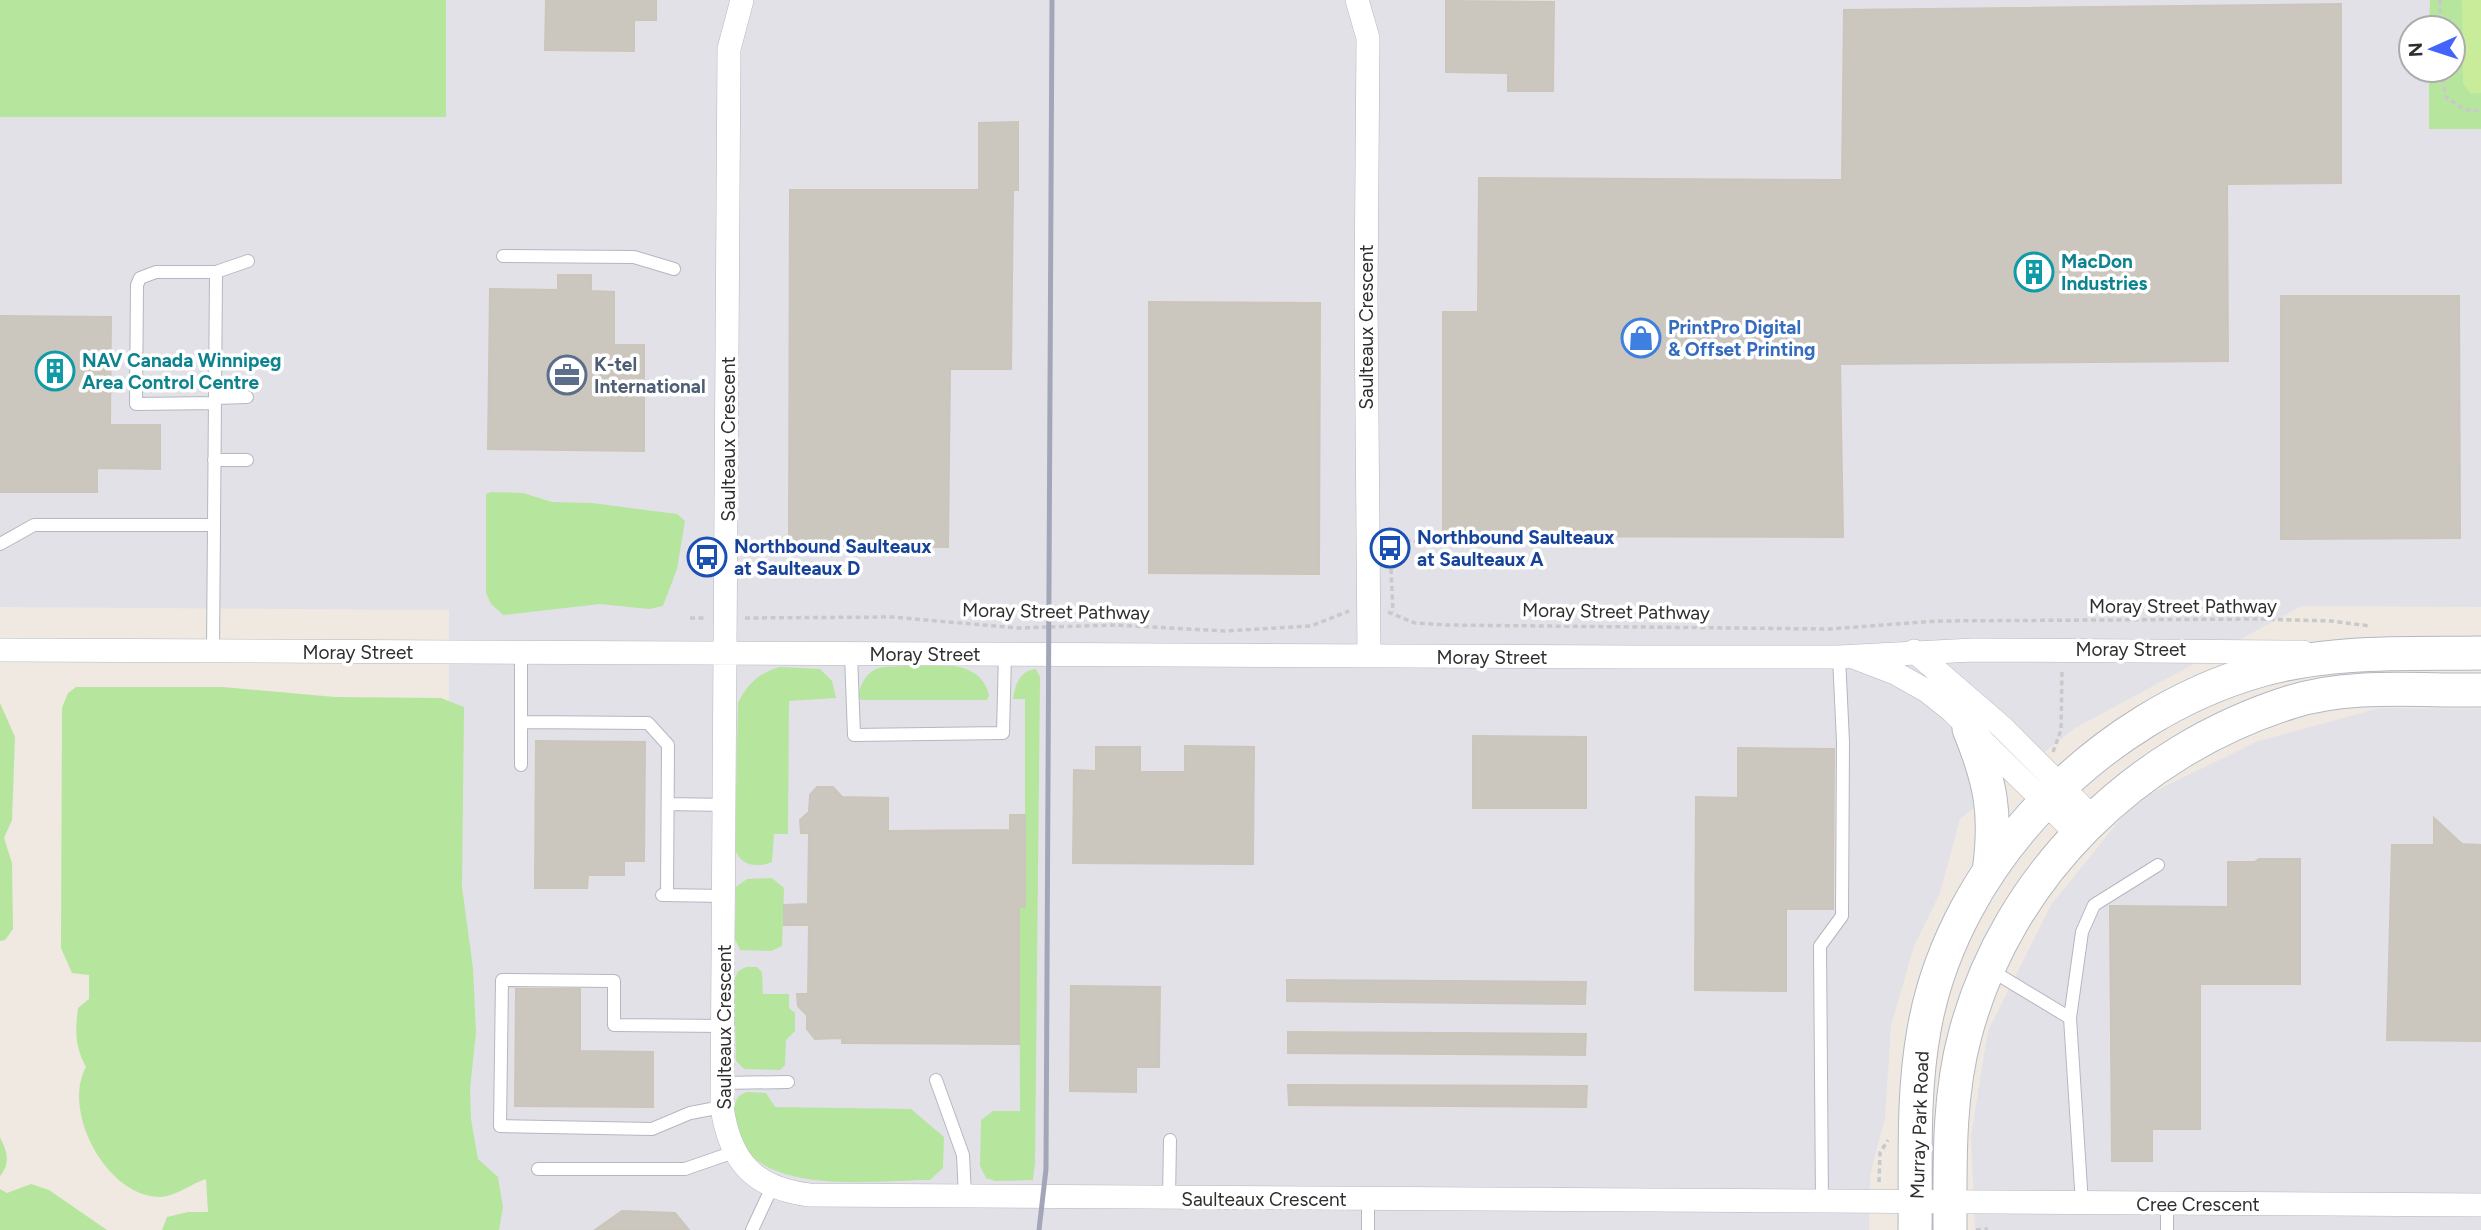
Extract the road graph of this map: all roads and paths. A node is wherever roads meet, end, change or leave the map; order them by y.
1 (742, 0) edge
2 (1357, 0) edge
3 (2444, 84) edge
4 (2481, 111) edge
5 (503, 256) dead end
6 (248, 261) dead end
7 (674, 269) dead end
8 (216, 272) junction
9 (247, 397) dead end
10 (215, 401) junction
11 (214, 460) junction
12 (247, 460) dead end
13 (214, 525) junction
14 (1470, 543) dead end
15 (0, 544) edge
16 (1368, 611) junction
17 (1393, 612) junction
18 (757, 617) dead end
19 (2377, 627) dead end
20 (0, 650) edge
21 (213, 651) junction
22 (1914, 651) junction
23 (522, 653) junction
24 (2481, 653) edge
25 (727, 654) junction
26 (852, 654) junction
27 (1005, 654) junction
28 (2348, 654) junction
29 (1369, 656) junction
30 (1845, 656) junction
31 (2481, 690) edge
32 (521, 723) junction
33 (1969, 729) junction
34 (521, 765) dead end
35 (2053, 793) junction
36 (668, 804) junction
37 (725, 805) junction
38 (2086, 827) junction
39 (2158, 865) dead end
40 (1989, 872) junction
41 (725, 896) junction
42 (1988, 968) junction
43 (2070, 1018) junction
44 (723, 1026) junction
45 (936, 1080) dead end
46 (788, 1082) dead end
47 (723, 1083) junction
48 (722, 1107) junction
49 (1170, 1140) dead end
50 (734, 1152) junction
51 (538, 1169) dead end
52 (772, 1187) junction
53 (965, 1196) junction
54 (1170, 1198) junction
55 (1368, 1199) junction
56 (1822, 1202) junction
57 (2082, 1203) junction
58 (2167, 1204) junction
59 (2481, 1205) edge
60 (1915, 1216) edge
61 (1950, 1216) edge
62 (752, 1230) edge
63 (1368, 1230) edge
64 (2167, 1230) edge

1 - 25 street, Saulteaux Crescent
2 - 16 street, Saulteaux Crescent
3 - 4 path
5 - 7 lane
6 - 8 lane
8 - 10 lane
8 - 10 lane
9 - 10 lane
10 - 11 lane
11 - 12 lane
11 - 13 lane
13 - 15 lane
13 - 21 lane
14 - 17 path
16 - 17 path, Moray Street Pathway
16 - 18 path, Moray Street Pathway
16 - 29 street, Saulteaux Crescent
17 - 19 path, Moray Street Pathway
20 - 21 street, Moray Street
21 - 23 street, Moray Street
22 - 28 street, Moray Street
22 - 30 street, Moray Street
22 - 35 street, Moray Street
23 - 25 street, Moray Street
23 - 32 lane
24 - 28 street, Moray Street
25 - 26 street, Moray Street
25 - 37 street, Saulteaux Crescent
26 - 27 street, Moray Street
26 - 27 lane
27 - 29 street, Moray Street
28 - 35 street, Moray Street
29 - 30 street, Moray Street
30 - 33 street, Moray Street
30 - 56 lane
31 - 38 street
32 - 34 lane
32 - 36 lane
33 - 35 street, Moray Street
33 - 40 street
35 - 38 street, Moray Street
35 - 40 street, Murray Park Road
36 - 37 lane
36 - 41 lane
37 - 41 street, Saulteaux Crescent
38 - 42 street, Murray Park Road
39 - 43 lane
40 - 60 street, Murray Park Road
41 - 44 street, Saulteaux Crescent
42 - 43 lane
42 - 61 street, Murray Park Road
43 - 57 lane
44 - 47 street, Saulteaux Crescent
44 - 48 lane
45 - 53 lane
46 - 47 lane
47 - 48 street, Saulteaux Crescent
48 - 50 street, Saulteaux Crescent
49 - 54 lane
50 - 51 lane
50 - 52 street, Saulteaux Crescent
52 - 53 street, Saulteaux Crescent
52 - 62 lane
53 - 54 street, Saulteaux Crescent
54 - 55 street, Saulteaux Crescent
55 - 56 street, Saulteaux Crescent
55 - 63 lane
56 - 60 street, Saulteaux Crescent
57 - 58 street, Cree Crescent
57 - 61 street, Cree Crescent
58 - 59 street, Cree Crescent
58 - 64 lane
60 - 61 street, Cree Crescent

